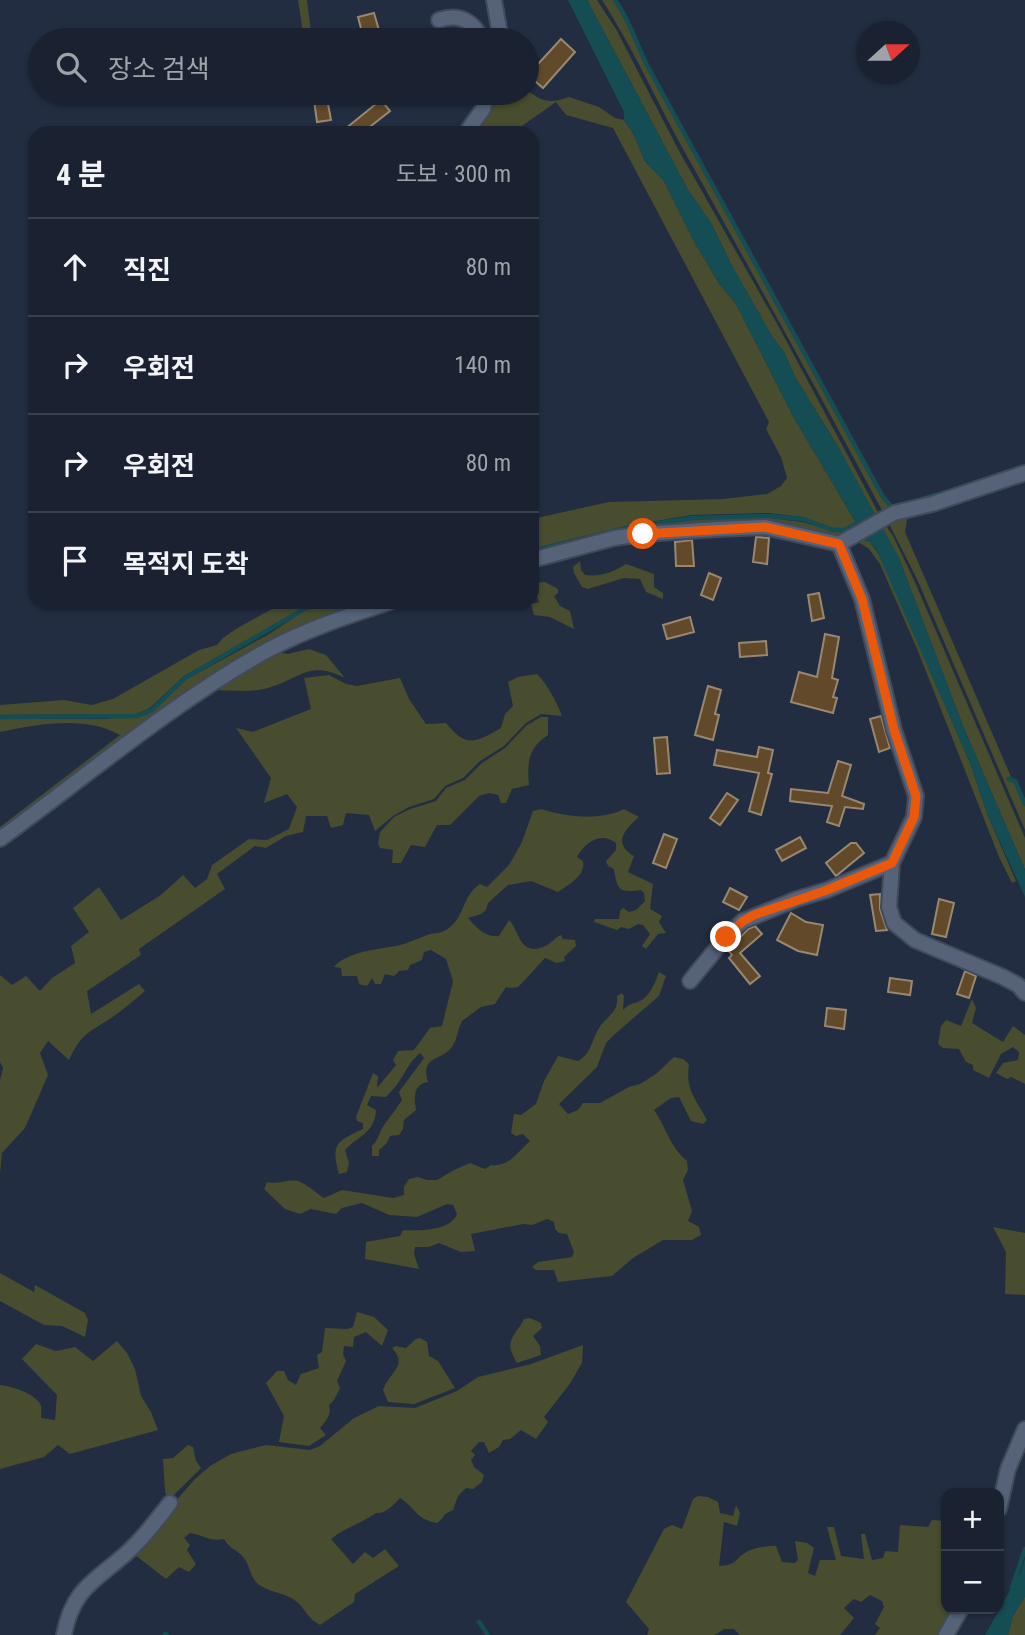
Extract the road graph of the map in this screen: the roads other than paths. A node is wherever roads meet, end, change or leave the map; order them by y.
1 (494, 0) edge
2 (439, 20) dead end
3 (476, 28) edge
4 (499, 28) edge
5 (484, 105) edge
6 (471, 126) edge
7 (1025, 473) edge
8 (839, 544) junction
9 (539, 558) edge
10 (365, 609) edge
11 (0, 839) edge
12 (892, 863) junction
13 (690, 981) dead end
14 (1025, 993) edge
15 (1025, 1429) edge
16 (1004, 1488) edge
17 (170, 1503) dead end
18 (958, 1614) edge
19 (64, 1635) edge
20 (946, 1635) edge

1 - 4 street
2 - 3 street
5 - 6 street
7 - 8 street
8 - 9 street
8 - 12 street
10 - 11 street
12 - 13 street
12 - 14 street
15 - 16 street
17 - 19 street
18 - 20 street

